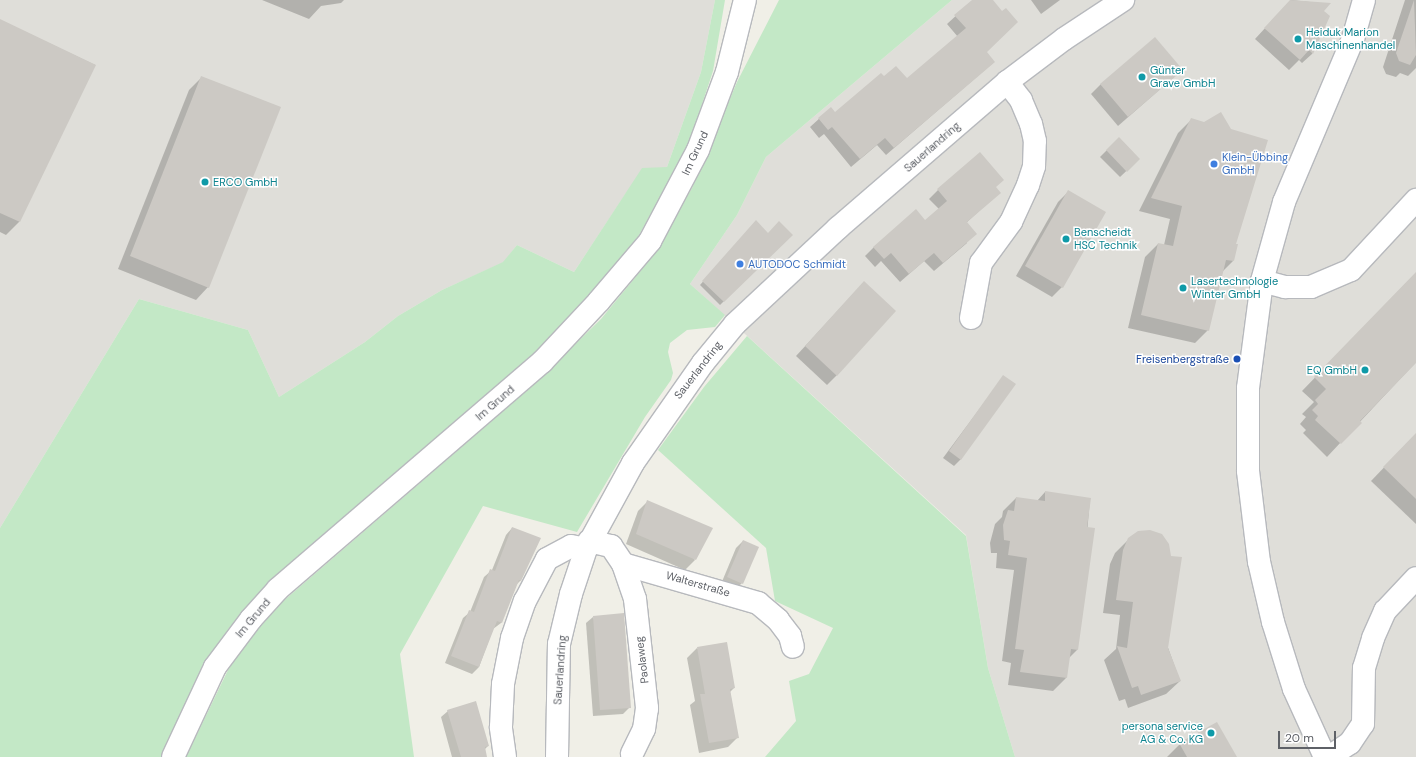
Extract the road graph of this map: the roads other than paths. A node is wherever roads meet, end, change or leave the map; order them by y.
1 (745, 0) edge
2 (1123, 0) edge
3 (1364, 0) edge
4 (1007, 82) junction
5 (1416, 200) edge
6 (1262, 281) junction
7 (971, 318) dead end
8 (588, 545) junction
9 (623, 564) junction
10 (1416, 578) edge
11 (794, 647) dead end
12 (632, 754) dead end
13 (173, 757) edge
14 (505, 757) edge
15 (557, 757) edge
16 (1324, 757) edge
17 (1329, 757) edge

1 - 13 street, Im Grund
2 - 4 street, Sauerlandring
3 - 6 street
4 - 7 street
4 - 8 street, Sauerlandring
5 - 6 street
6 - 16 street
8 - 9 street
8 - 14 street
8 - 15 street, Sauerlandring
9 - 11 street, Walterstraße
9 - 12 street, Paolaweg
10 - 17 street

